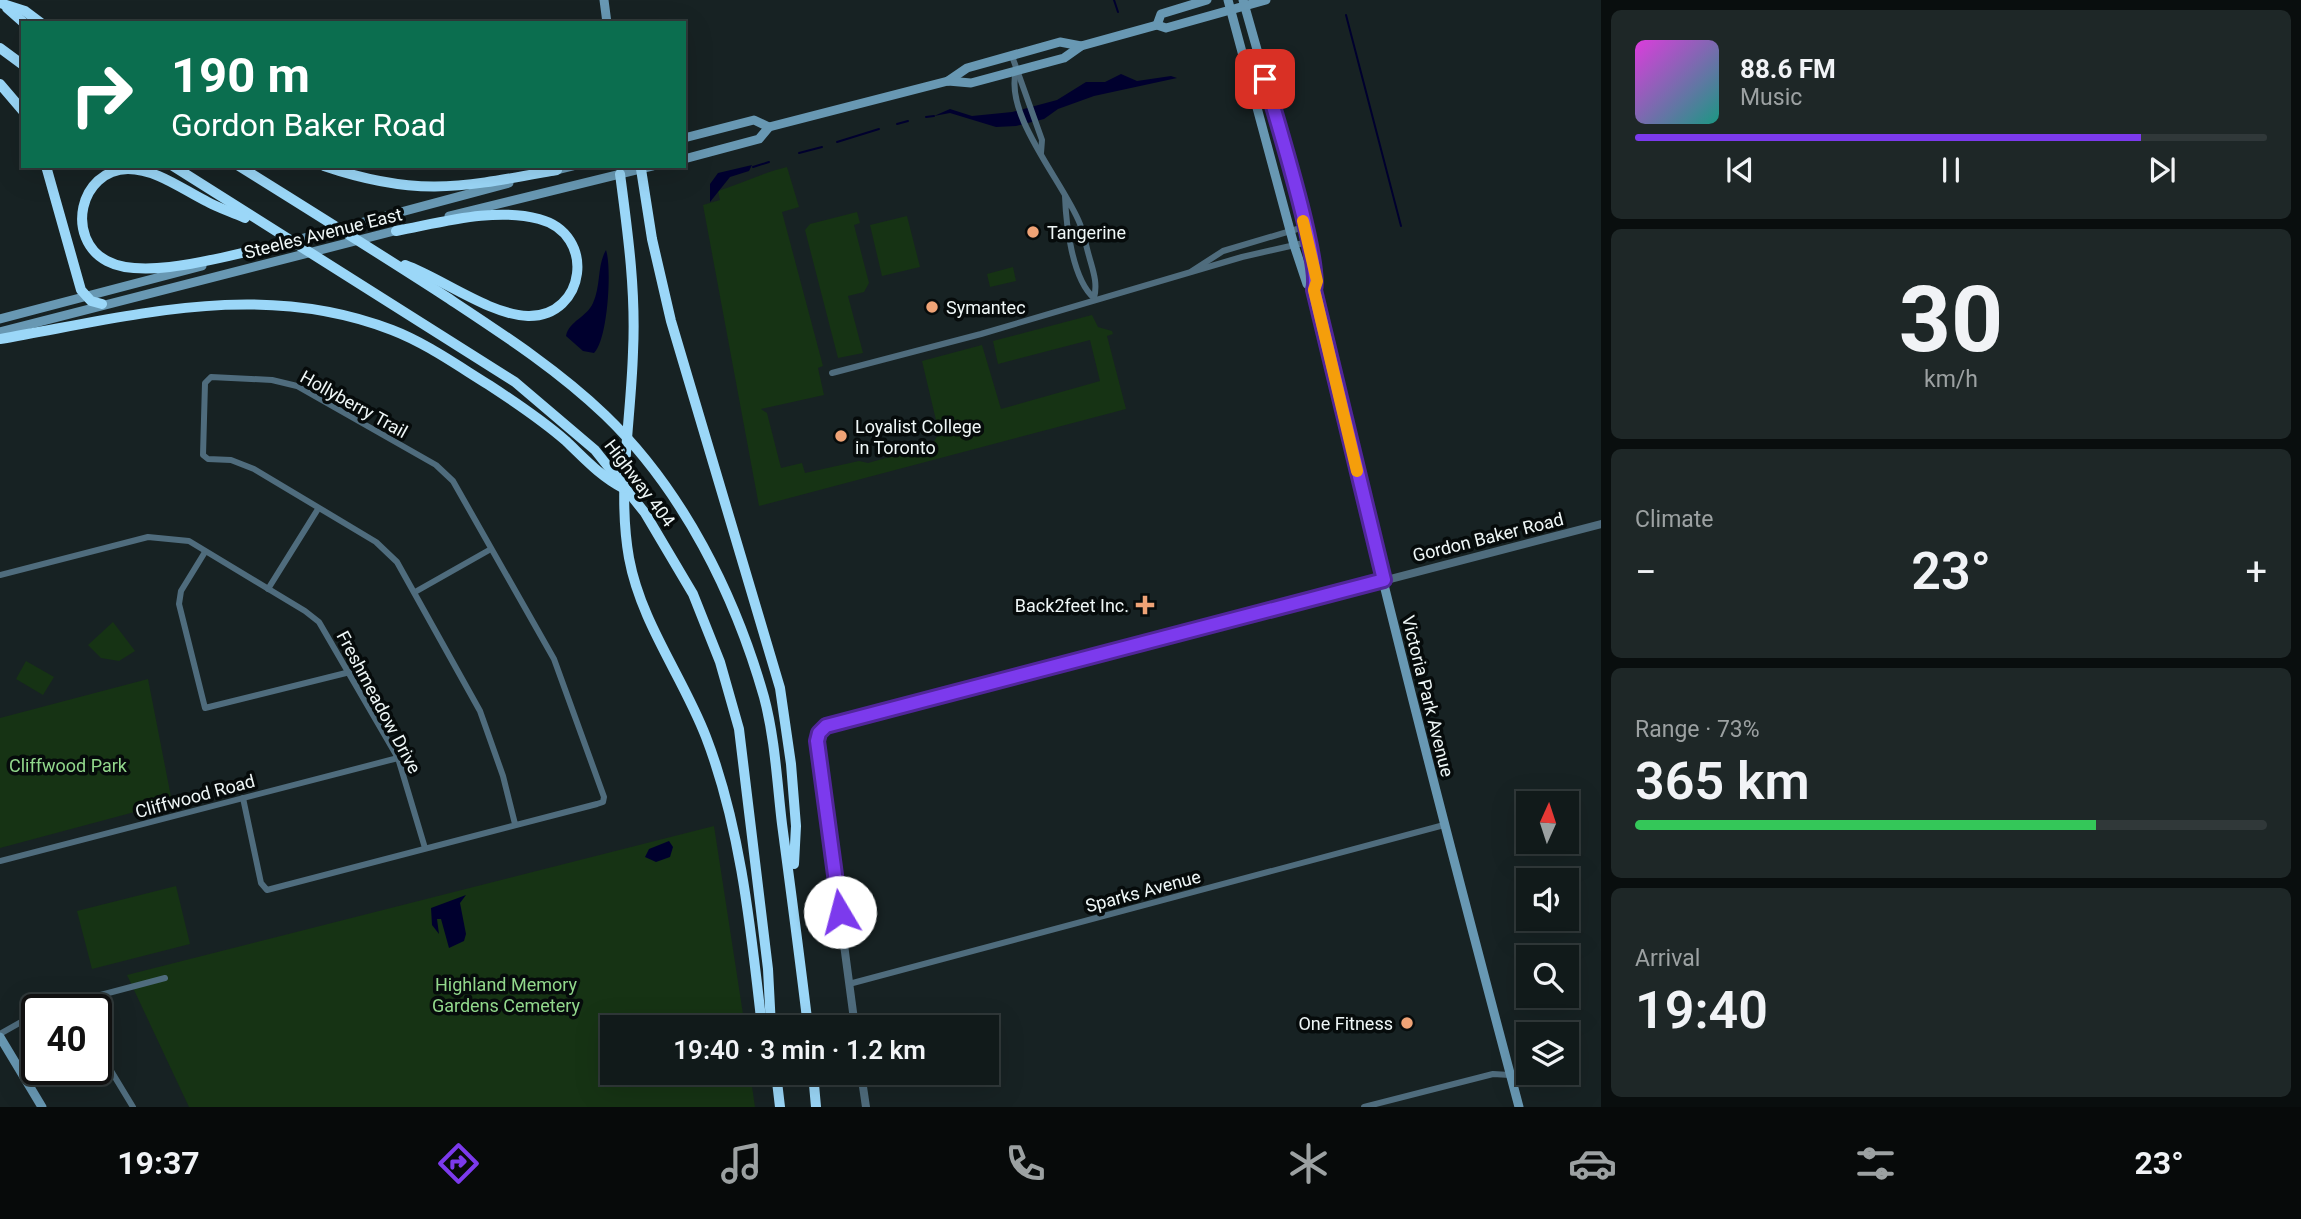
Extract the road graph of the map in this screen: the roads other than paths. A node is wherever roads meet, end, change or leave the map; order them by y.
1 (604, 0) edge
2 (1207, 0) edge
3 (1228, 0) edge
4 (1266, 0) edge
5 (1, 3) edge
6 (1244, 3) edge
7 (1231, 11) junction
8 (22, 21) edge
9 (38, 21) edge
10 (607, 21) edge
11 (1157, 25) junction
12 (1081, 46) junction
13 (0, 48) edge
14 (1012, 56) junction
15 (21, 64) edge
16 (1016, 71) junction
17 (948, 82) junction
18 (0, 84) edge
19 (21, 109) edge
20 (769, 127) junction
21 (686, 137) edge
22 (1041, 153) junction
23 (686, 158) edge
24 (47, 168) edge
25 (176, 168) edge
26 (242, 168) edge
27 (331, 168) edge
28 (565, 168) edge
29 (641, 168) edge
30 (557, 170) junction
31 (620, 170) edge
32 (1065, 196) junction
33 (1304, 227) junction
34 (274, 229) junction
35 (1291, 230) junction
36 (396, 231) junction
37 (1308, 242) junction
38 (1294, 245) junction
39 (264, 248) junction
40 (383, 257) junction
41 (1184, 276) junction
42 (1314, 290) junction
43 (86, 296) junction
44 (1094, 298) junction
45 (103, 304) junction
46 (0, 319) edge
47 (0, 332) edge
48 (0, 339) edge
49 (832, 373) dead end
50 (626, 489) junction
51 (318, 509) junction
52 (1601, 524) edge
53 (491, 549) junction
54 (205, 552) junction
55 (0, 575) edge
56 (1384, 580) junction
57 (268, 589) junction
58 (415, 592) junction
59 (351, 672) junction
60 (398, 758) junction
61 (243, 798) junction
62 (515, 824) junction
63 (1444, 825) junction
64 (425, 848) junction
65 (0, 861) edge
66 (792, 884) junction
67 (165, 978) dead end
68 (849, 984) junction
69 (99, 994) edge
70 (760, 1015) edge
71 (770, 1015) edge
72 (807, 1015) edge
73 (853, 1015) edge
74 (21, 1023) edge
75 (0, 1036) edge
76 (112, 1072) edge
77 (1510, 1075) junction
78 (777, 1085) edge
79 (814, 1085) edge
80 (863, 1085) edge
81 (42, 1107) edge
82 (133, 1107) edge
83 (780, 1107) edge
84 (816, 1107) edge
85 (866, 1107) edge
86 (1364, 1107) edge
87 (1519, 1107) edge

1 - 10 main road
2 - 11 main road
3 - 7 main road, Victoria Park Avenue
4 - 6 main road
5 - 8 highway
5 - 9 highway
6 - 7 main road
6 - 33 main road, Victoria Park Avenue
7 - 11 main road
7 - 35 main road, Victoria Park Avenue
11 - 12 main road
12 - 14 main road
12 - 16 main road
13 - 15 highway
14 - 16 street
14 - 17 main road
16 - 17 main road
16 - 22 street
16 - 22 street
17 - 20 main road
18 - 19 highway
20 - 21 main road
20 - 23 main road
22 - 32 street
24 - 43 highway
25 - 34 highway, Highway 404
26 - 40 highway, Highway 404
27 - 30 highway
28 - 30 main road, Steeles Avenue East
29 - 31 main road, Steeles Avenue East
29 - 66 highway
30 - 39 main road, Steeles Avenue East
31 - 36 main road, Steeles Avenue East
31 - 70 highway
32 - 44 street
32 - 44 street
33 - 35 street
33 - 37 main road, Victoria Park Avenue
34 - 39 highway
34 - 50 highway, Highway 404
35 - 38 main road, Victoria Park Avenue
35 - 41 street
36 - 40 highway
36 - 45 main road, Steeles Avenue East
37 - 38 street
37 - 42 main road, Victoria Park Avenue
38 - 41 street
38 - 42 main road, Victoria Park Avenue
39 - 43 main road, Steeles Avenue East
40 - 66 highway, Highway 404
41 - 44 street
42 - 56 main road, Victoria Park Avenue
43 - 45 highway
43 - 46 main road, Steeles Avenue East
44 - 49 street
45 - 47 main road, Steeles Avenue East
48 - 50 highway
50 - 71 highway, Highway 404
51 - 53 street, Hollyberry Trail
51 - 57 street
51 - 58 street, Hollyberry Trail
52 - 56 street, Gordon Baker Road
53 - 58 street
53 - 62 street, Hollyberry Trail
54 - 55 street, Freshmeadow Drive
54 - 57 street, Freshmeadow Drive
54 - 59 street
56 - 63 main road, Victoria Park Avenue
56 - 68 street, Gordon Baker Road
57 - 59 street, Freshmeadow Drive
58 - 62 street, Hollyberry Trail
59 - 60 street, Freshmeadow Drive
60 - 61 street, Cliffwood Road
60 - 64 street, Freshmeadow Drive
61 - 64 street, Hollyberry Trail
61 - 65 street, Cliffwood Road
62 - 64 street, Hollyberry Trail
63 - 68 street, Sparks Avenue
63 - 77 main road, Victoria Park Avenue
66 - 72 highway, Highway 404
67 - 69 street
68 - 73 street, Gordon Baker Road
74 - 75 street
75 - 81 main road
76 - 82 street
77 - 86 street
77 - 87 main road, Victoria Park Avenue
78 - 83 highway
79 - 84 highway
80 - 85 street

